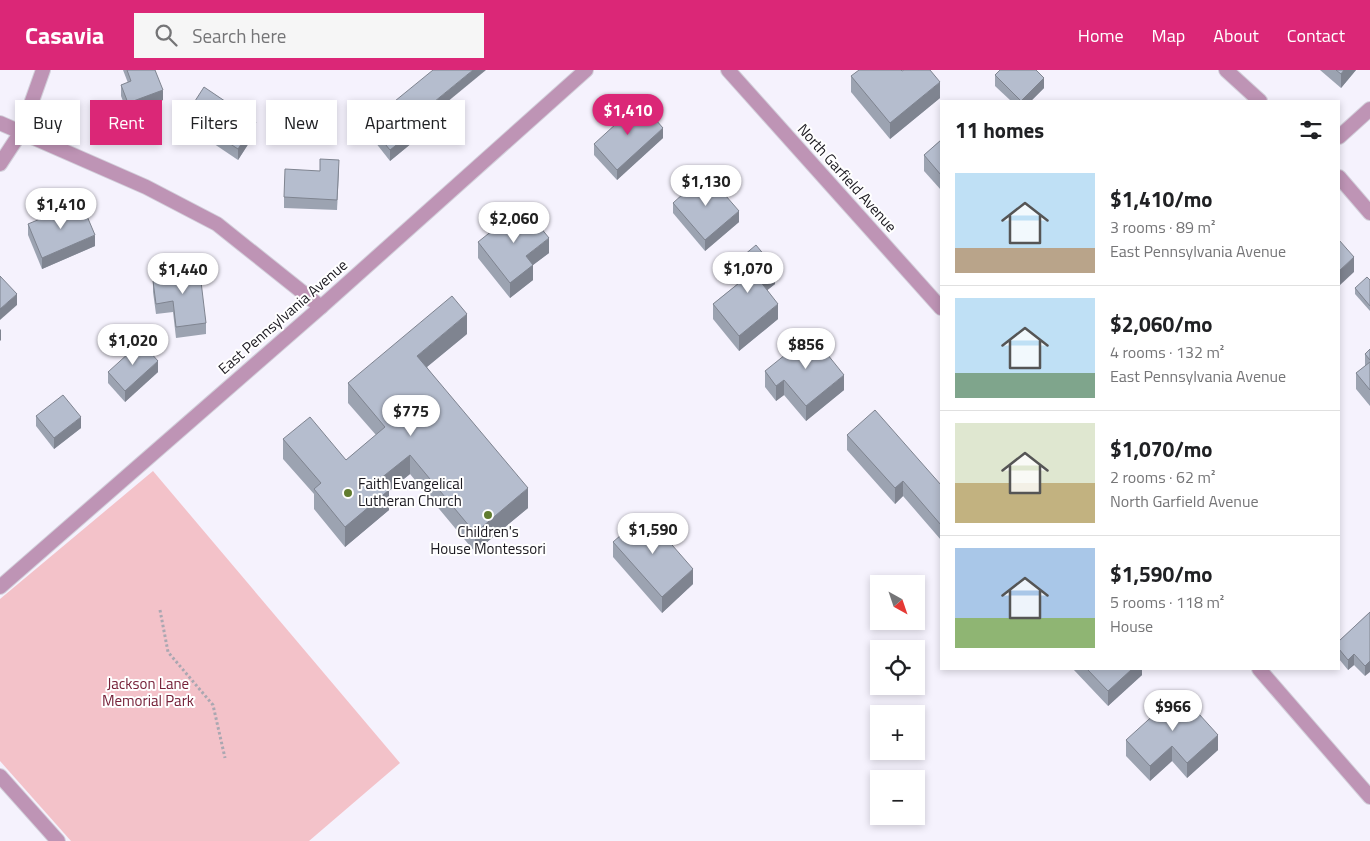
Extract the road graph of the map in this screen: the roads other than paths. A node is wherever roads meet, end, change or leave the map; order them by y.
1 (43, 70) edge
2 (586, 70) edge
3 (728, 70) edge
4 (1226, 70) edge
5 (32, 100) edge
6 (1259, 100) edge
7 (1370, 109) edge
8 (0, 123) edge
9 (15, 129) edge
10 (1340, 136) edge
11 (15, 141) edge
12 (51, 145) edge
13 (0, 164) edge
14 (1340, 178) edge
15 (1370, 213) edge
16 (321, 307) junction
17 (940, 307) edge
18 (0, 587) edge
19 (1260, 670) edge
20 (0, 776) edge
21 (1370, 796) edge
22 (58, 841) edge

1 - 5 street
2 - 16 street, East Pennsylvania Avenue
3 - 17 street, North Garfield Avenue
4 - 6 street
7 - 10 street
8 - 9 street
11 - 13 street
12 - 16 street
14 - 15 street
16 - 18 street, East Pennsylvania Avenue
19 - 21 street
20 - 22 street

